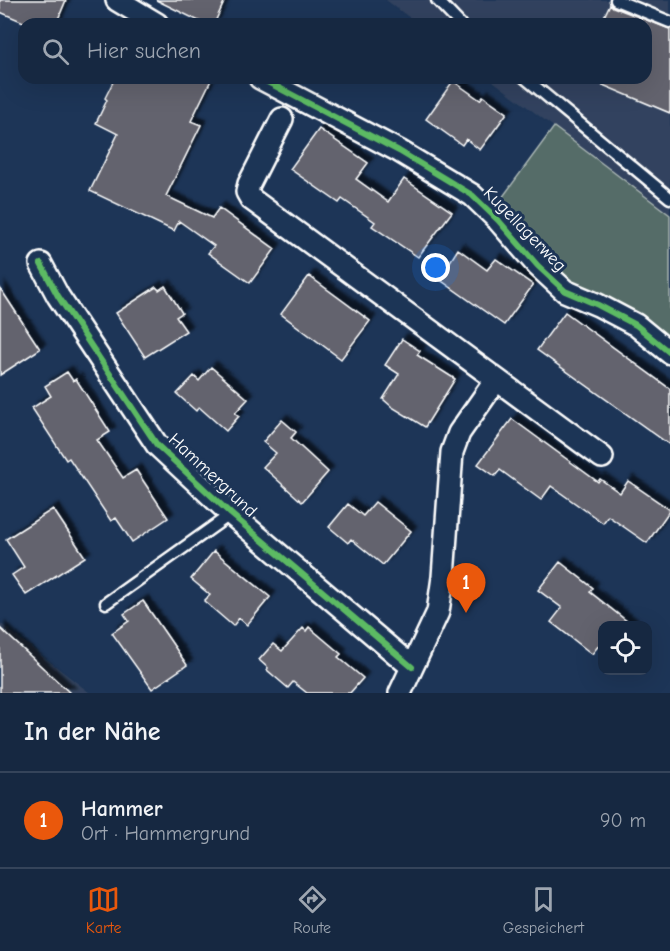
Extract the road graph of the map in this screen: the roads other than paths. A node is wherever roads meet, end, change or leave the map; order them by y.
1 (117, 0) edge
2 (437, 0) edge
3 (616, 0) edge
4 (147, 18) edge
5 (454, 18) edge
6 (670, 22) edge
7 (271, 84) edge
8 (532, 84) edge
9 (282, 119) dead end
10 (670, 198) edge
11 (41, 264) dead end
12 (670, 353) edge
13 (496, 380) junction
14 (602, 457) dead end
15 (231, 514) junction
16 (106, 603) dead end
17 (412, 667) junction
18 (400, 693) edge

1 - 4 street
2 - 5 lane
3 - 6 lane
7 - 12 street, Kugellagerweg
8 - 10 lane
9 - 13 street
11 - 15 street, Hammergrund
13 - 14 street
13 - 17 street
15 - 16 lane
15 - 17 street, Hammergrund
17 - 18 street

